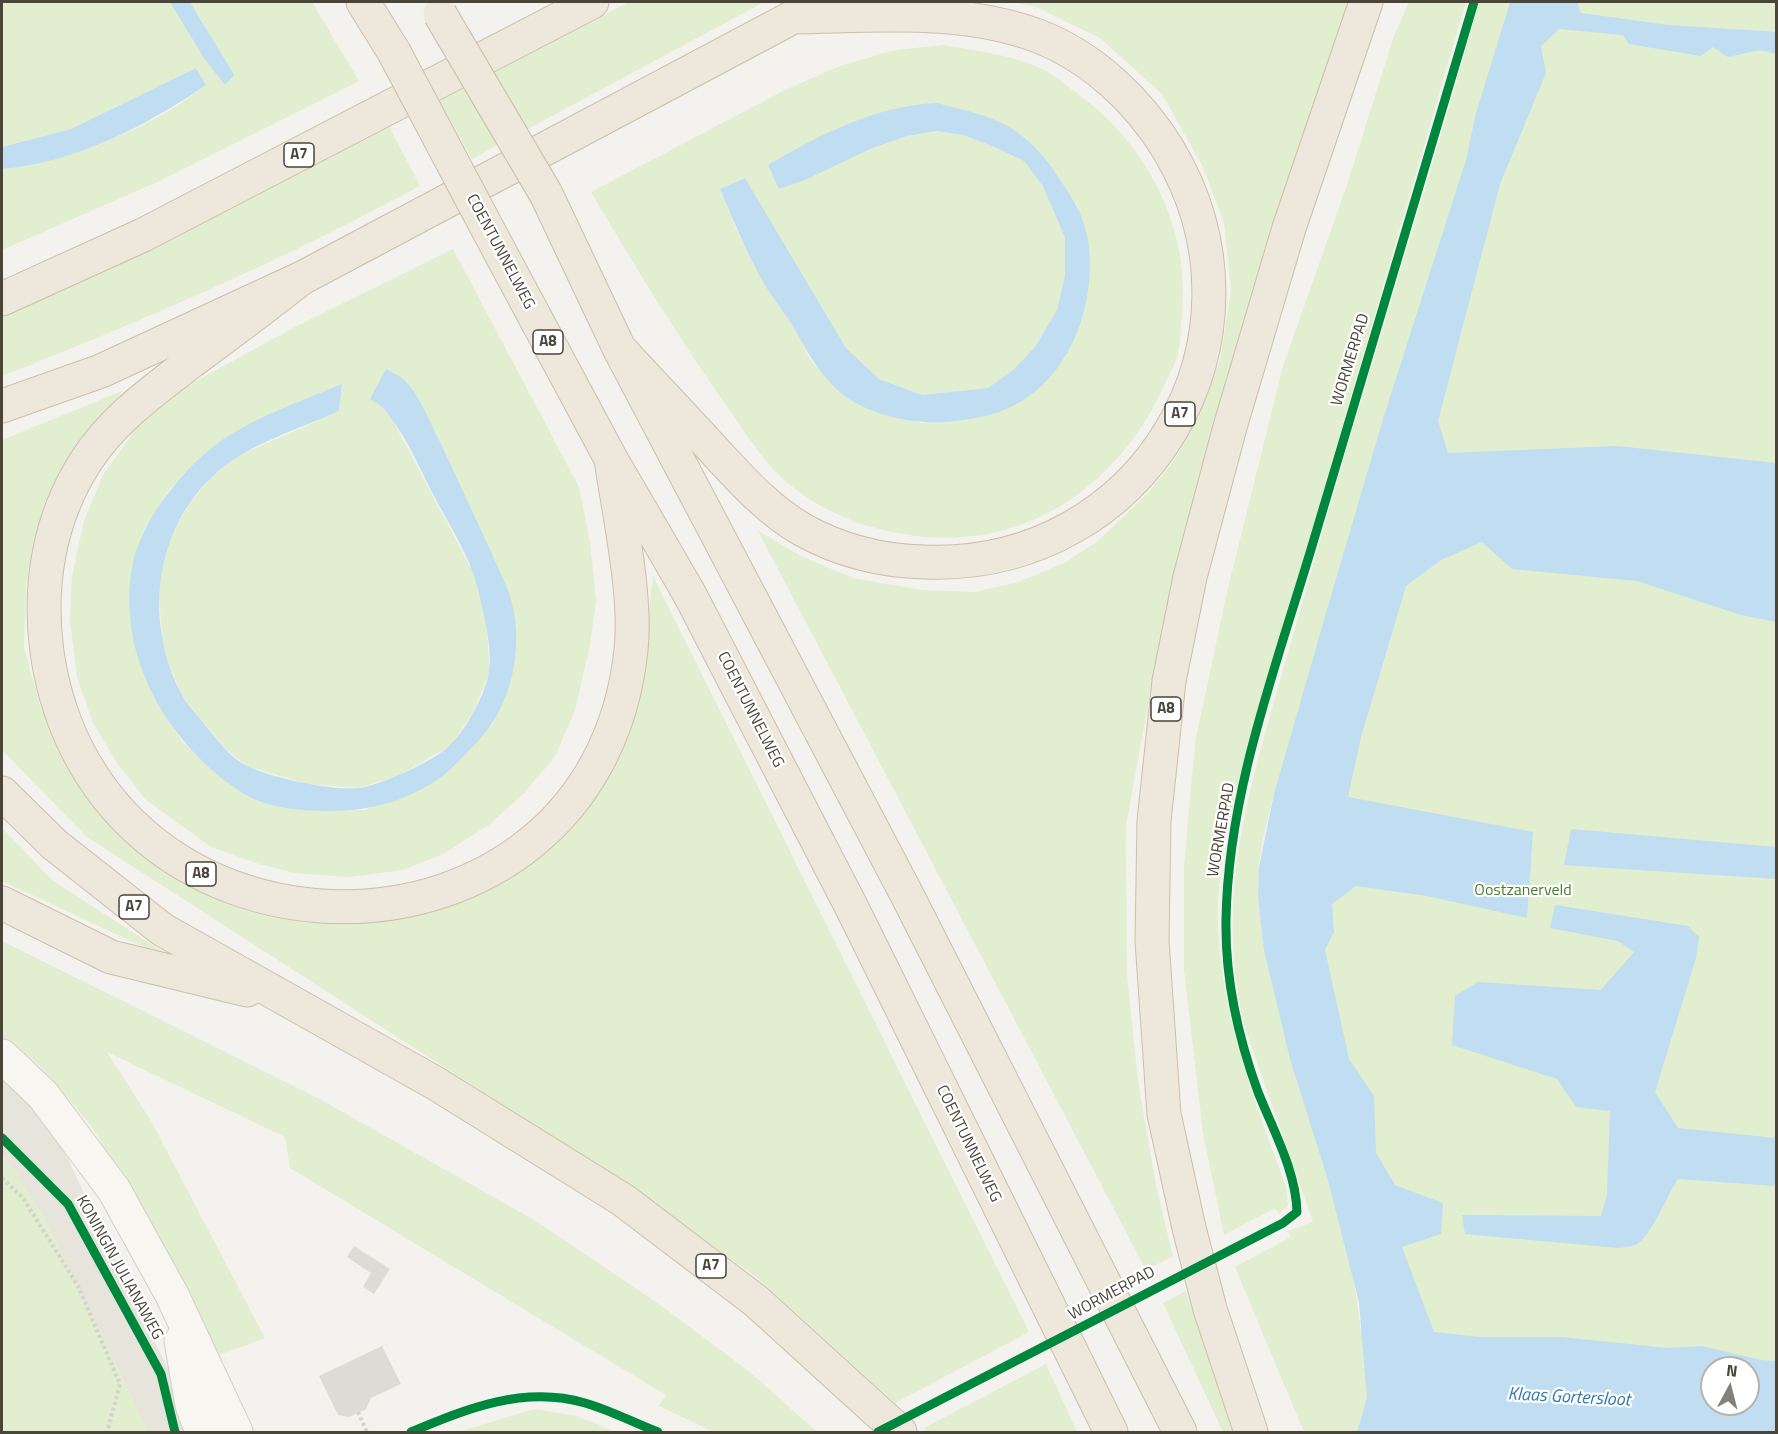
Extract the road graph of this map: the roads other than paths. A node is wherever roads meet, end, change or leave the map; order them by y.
1 (363, 2) edge
2 (592, 2) edge
3 (1366, 2) edge
4 (436, 8) edge
5 (808, 9) edge
6 (302, 278) junction
7 (2, 300) edge
8 (619, 348) junction
9 (2, 406) edge
10 (611, 459) junction
11 (2, 793) edge
12 (2, 903) edge
13 (282, 999) junction
14 (2, 1056) edge
15 (172, 1295) junction
16 (202, 1432) edge
17 (236, 1432) edge
18 (900, 1432) edge
19 (1111, 1432) edge
20 (1180, 1432) edge
21 (1251, 1432) edge

1 - 10 highway, COENTUNNELWEG / A8, bridge
2 - 7 highway, A7
3 - 21 highway, A8
4 - 8 highway, bridge
5 - 6 highway, A7
5 - 8 highway, A7
6 - 9 highway, A7
6 - 10 highway, A8
8 - 20 highway
10 - 19 highway, COENTUNNELWEG / A8
11 - 13 highway, A7
12 - 13 highway, A7
13 - 18 highway, A7
14 - 15 main road, KONINGIN JULIANAWEG
15 - 16 main road, KONINGIN JULIANAWEG
15 - 17 main road, KONINGIN JULIANAWEG

